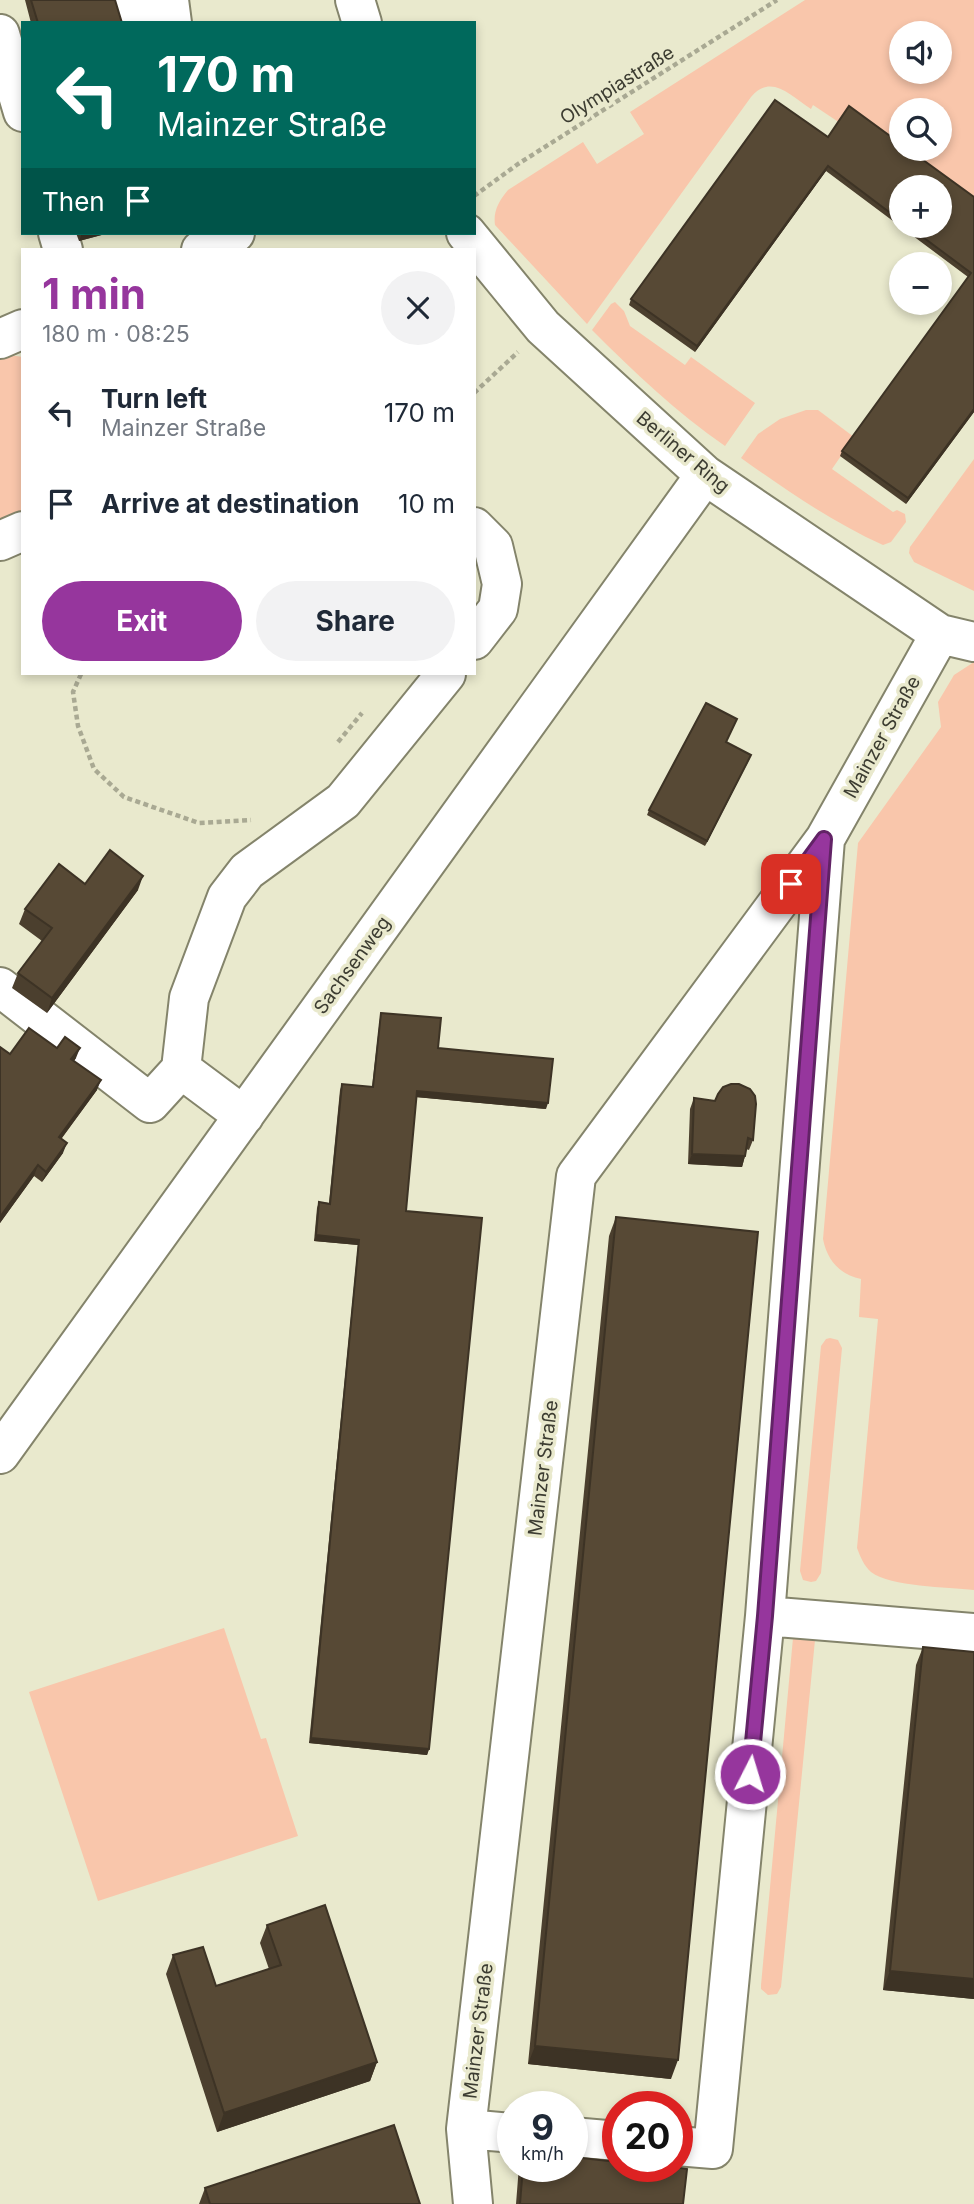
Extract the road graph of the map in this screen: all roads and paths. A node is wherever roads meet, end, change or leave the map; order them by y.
1 (132, 0) edge
2 (169, 0) edge
3 (355, 0) edge
4 (777, 0) edge
5 (137, 21) edge
6 (172, 21) edge
7 (361, 21) edge
8 (0, 34) edge
9 (21, 106) edge
10 (476, 195) edge
11 (468, 235) edge
12 (543, 327) junction
13 (21, 330) edge
14 (0, 339) edge
15 (476, 391) edge
16 (705, 475) junction
17 (476, 529) edge
18 (21, 532) edge
19 (0, 541) edge
20 (476, 637) edge
21 (957, 638) edge
22 (81, 675) edge
23 (445, 675) edge
24 (363, 712) dead end
25 (337, 743) dead end
26 (262, 815) dead end
27 (824, 839) junction
28 (2, 992) edge
29 (181, 1069) junction
30 (244, 1116) junction
31 (0, 1454) edge
32 (765, 1616) junction
33 (974, 1633) edge
34 (466, 2129) junction
35 (497, 2132) edge
36 (693, 2147) edge
37 (473, 2204) edge

1 - 5 lane
2 - 6 lane
3 - 7 lane
4 - 10 path, Olympiastraße
8 - 9 lane
11 - 12 lane, Berliner Ring
12 - 15 path
12 - 16 lane, Berliner Ring
13 - 14 lane
16 - 21 lane, Berliner Ring
16 - 30 lane, Sachsenweg
17 - 20 lane
18 - 19 lane
21 - 27 lane, Mainzer Straße
22 - 26 path
23 - 29 lane
24 - 25 path
27 - 32 lane, Mainzer Straße
27 - 34 lane, Mainzer Straße
28 - 29 lane
29 - 30 lane
30 - 31 lane, Sachsenweg
32 - 33 lane
32 - 36 lane, Mainzer Straße
34 - 35 lane
34 - 37 lane, Mainzer Straße

